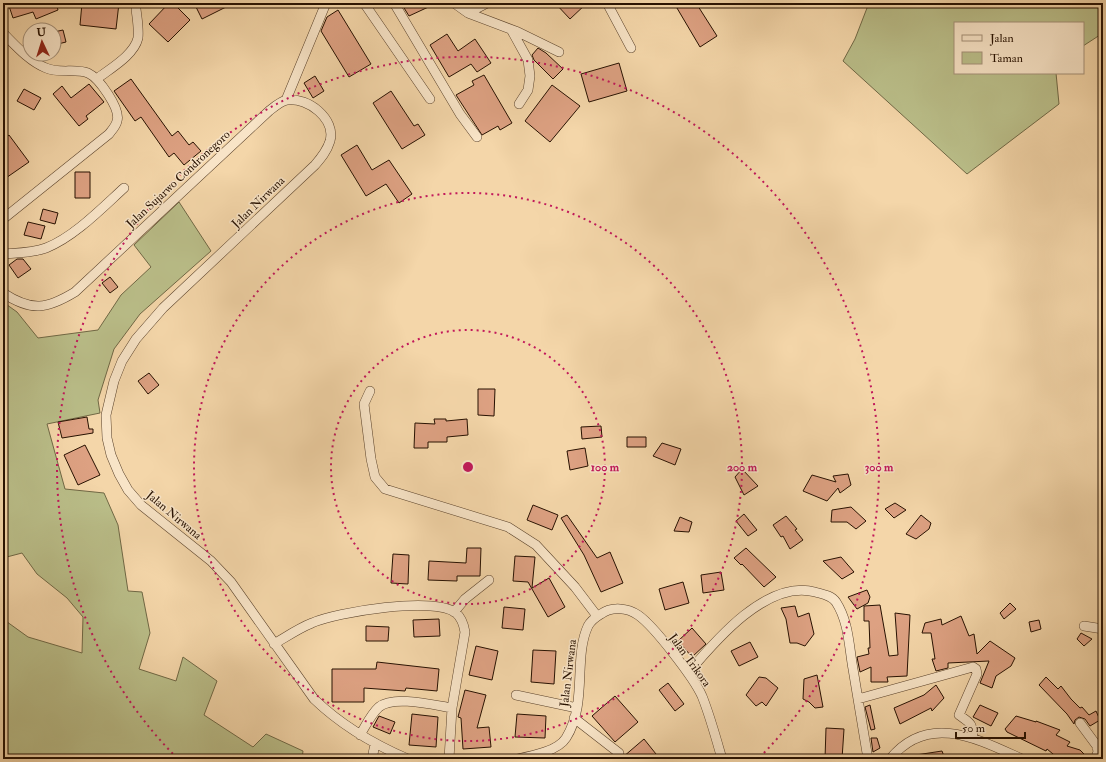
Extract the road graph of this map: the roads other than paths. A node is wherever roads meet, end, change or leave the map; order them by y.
1 (326, 3) edge
2 (364, 3) edge
3 (394, 3) edge
4 (454, 3) edge
5 (487, 3) edge
6 (607, 3) edge
7 (136, 9) dead end
8 (468, 13) junction
9 (512, 31) junction
10 (3, 33) edge
11 (631, 48) dead end
12 (559, 52) dead end
13 (98, 78) junction
14 (430, 99) dead end
15 (286, 100) junction
16 (519, 104) dead end
17 (476, 137) dead end
18 (124, 188) dead end
19 (3, 219) edge
20 (3, 254) edge
21 (3, 293) edge
22 (370, 391) dead end
23 (489, 580) dead end
24 (454, 612) junction
25 (600, 614) junction
26 (1084, 626) dead end
27 (1103, 629) edge
28 (274, 644) junction
29 (688, 673) junction
30 (516, 695) dead end
31 (858, 699) junction
32 (452, 708) junction
33 (577, 708) junction
34 (574, 718) junction
35 (1080, 723) dead end
36 (360, 735) junction
37 (973, 738) junction
38 (375, 744) junction
39 (619, 754) dead end
40 (545, 755) edge
41 (867, 758) edge
42 (372, 759) edge
43 (408, 759) edge
44 (449, 759) edge
45 (517, 759) edge
46 (722, 759) edge
47 (876, 759) edge
48 (890, 759) edge
49 (1022, 759) edge
50 (1095, 759) edge

1 - 15 street
2 - 14 street
3 - 17 street
4 - 8 street
5 - 8 street
6 - 11 street
7 - 13 street
8 - 9 street
9 - 12 street
9 - 16 street
10 - 13 street
13 - 19 street
15 - 21 street, Jalan Sujarwo Condronegoro
15 - 28 street, Jalan Nirwana
18 - 20 street
22 - 25 street
23 - 24 street
24 - 28 street
24 - 32 street
25 - 29 street, Jalan Trikora
25 - 33 street, Jalan Nirwana
26 - 27 street
28 - 36 street, Jalan Nirwana
29 - 31 street
29 - 46 street, Jalan Trikora
30 - 33 street
31 - 37 street
31 - 41 street
32 - 36 street
32 - 44 street
33 - 34 street, Jalan Nirwana
34 - 39 street
34 - 40 street, Jalan Nirwana
35 - 50 street
36 - 38 street, Jalan Nirwana
37 - 48 street
37 - 49 street
38 - 42 street
38 - 43 street, Jalan Nirwana
40 - 45 street, Jalan Nirwana
41 - 47 street

